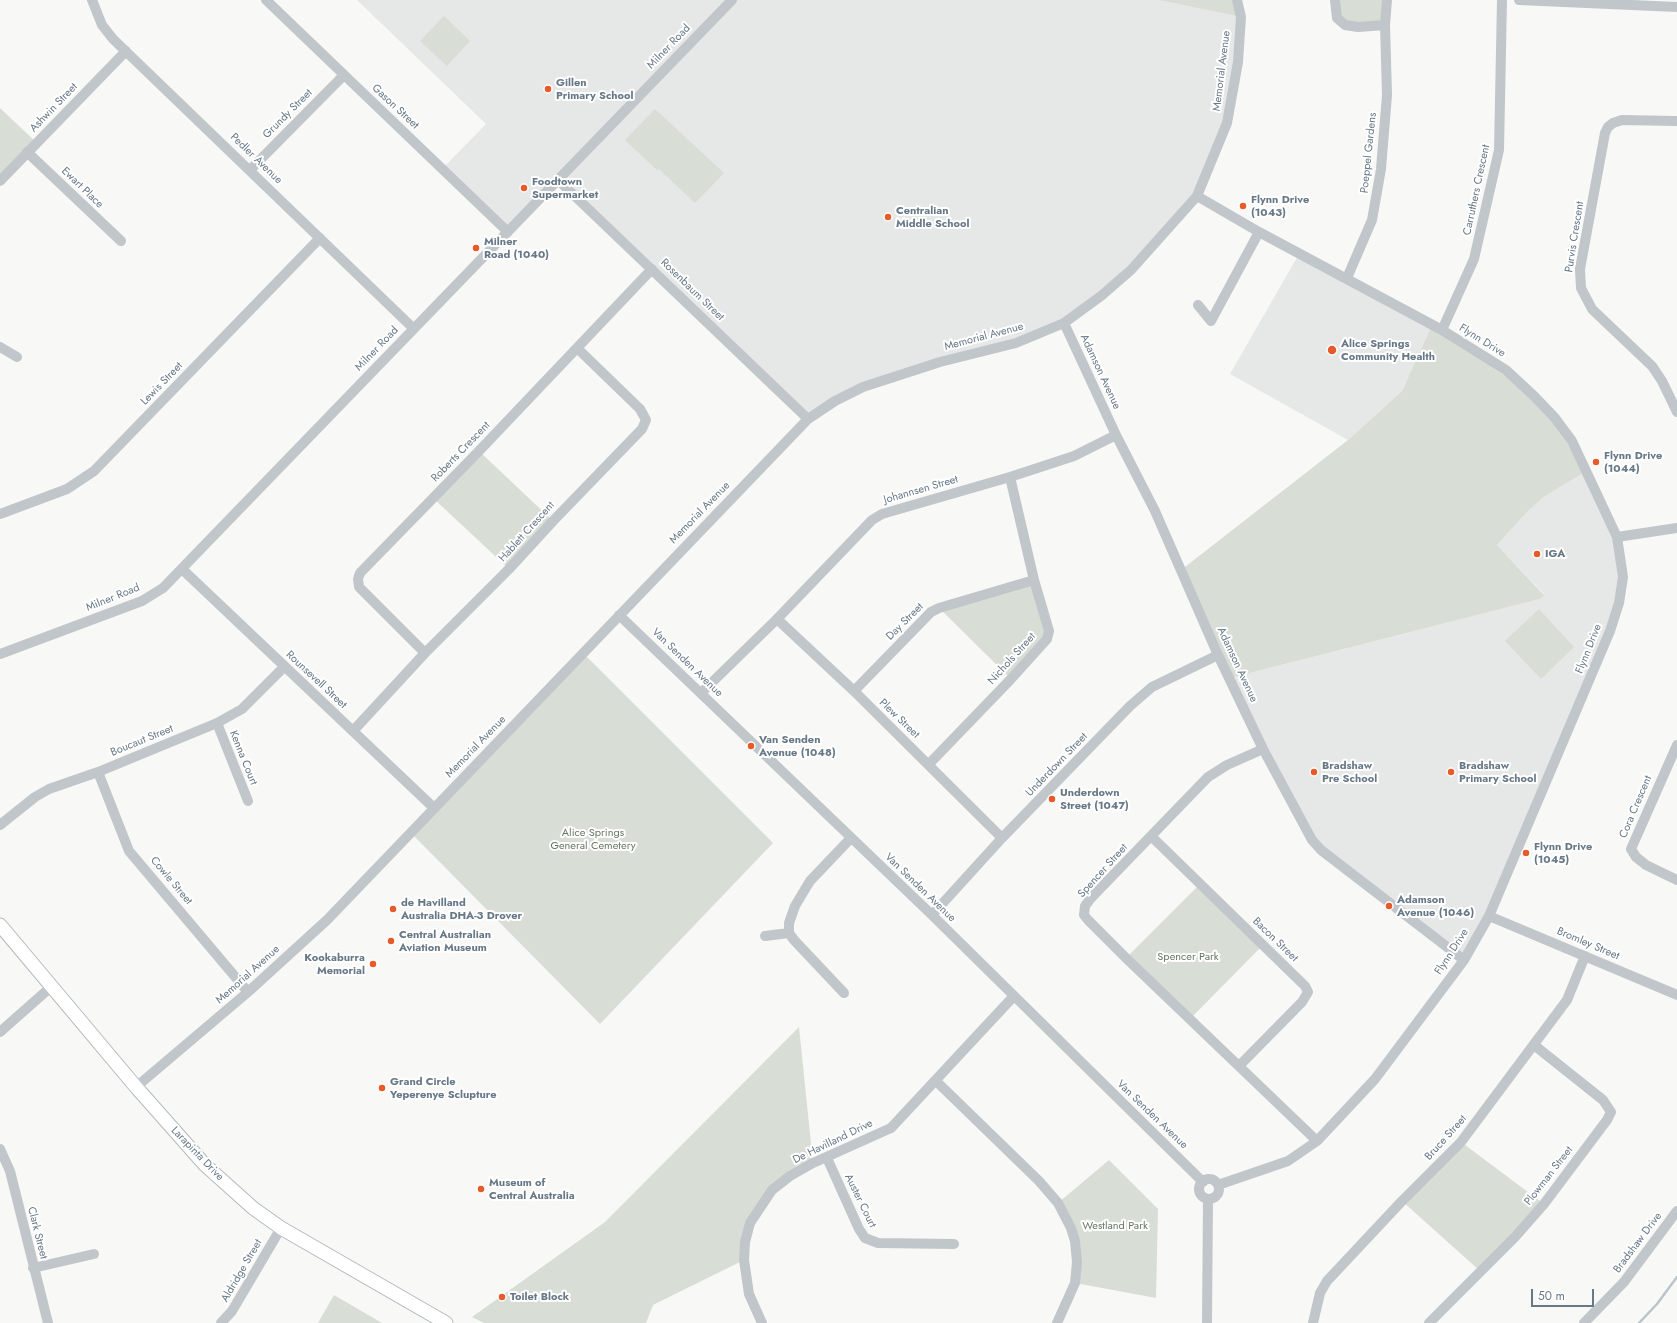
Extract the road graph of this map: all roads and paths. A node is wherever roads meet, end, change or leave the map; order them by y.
1 (92, 0) edge
2 (266, 0) edge
3 (732, 0) edge
4 (1237, 0) edge
5 (1335, 0) edge
6 (1387, 0) edge
7 (1502, 0) edge
8 (1519, 0) edge
9 (1677, 7) edge
10 (1385, 25) junction
11 (126, 51) junction
12 (344, 76) junction
13 (1677, 121) edge
14 (27, 152) junction
15 (250, 170) junction
16 (558, 180) junction
17 (0, 181) edge
18 (1197, 196) junction
19 (508, 232) junction
20 (1259, 232) junction
21 (320, 238) junction
22 (121, 241) dead end
23 (652, 269) junction
24 (1348, 278) junction
25 (1198, 305) dead end
26 (1064, 323) junction
27 (413, 328) junction
28 (1442, 330) junction
29 (0, 347) edge
30 (577, 348) junction
31 (17, 357) dead end
32 (1677, 412) edge
33 (808, 419) junction
34 (1116, 435) junction
35 (1010, 477) junction
36 (0, 514) edge
37 (1677, 528) edge
38 (1617, 537) junction
39 (182, 569) junction
40 (1034, 580) junction
41 (619, 615) junction
42 (777, 619) junction
43 (425, 653) junction
44 (0, 654) edge
45 (1218, 655) junction
46 (284, 667) junction
47 (854, 691) junction
48 (701, 693) junction
49 (216, 723) junction
50 (353, 731) junction
51 (1677, 745) edge
52 (1263, 749) junction
53 (929, 764) junction
54 (98, 772) junction
55 (248, 801) dead end
56 (434, 808) junction
57 (0, 825) edge
58 (1151, 836) junction
59 (1002, 838) junction
60 (850, 839) junction
61 (1677, 880) edge
62 (932, 915) junction
63 (1489, 916) junction
64 (0, 925) edge
65 (789, 933) junction
66 (765, 936) dead end
67 (1585, 956) junction
68 (1464, 960) junction
69 (52, 986) junction
70 (248, 992) junction
71 (844, 993) dead end
72 (1677, 994) edge
73 (1014, 997) junction
74 (0, 1032) edge
75 (1534, 1045) junction
76 (1240, 1066) junction
77 (936, 1081) junction
78 (136, 1087) junction
79 (1317, 1140) junction
80 (0, 1149) edge
81 (827, 1158) junction
82 (1203, 1182) junction
83 (1218, 1185) junction
84 (1208, 1199) junction
85 (1677, 1211) edge
86 (281, 1228) junction
87 (954, 1244) dead end
88 (94, 1254) dead end
89 (34, 1268) junction
90 (758, 1322) edge
91 (48, 1323) edge
92 (221, 1323) edge
93 (446, 1323) edge
94 (1057, 1323) edge
95 (1207, 1323) edge
96 (1313, 1323) edge
97 (1429, 1323) edge
98 (1584, 1323) edge

1 - 11 street, Pedler Avenue
2 - 12 street, Gason Street
3 - 16 street, Milner Road
4 - 18 street, Memorial Avenue
5 - 10 street
6 - 10 street, Poeppel Gardens
7 - 28 street, Carruthers Crescent
8 - 9 street
10 - 24 street, Poeppel Gardens
11 - 14 street, Ashwin Street
11 - 15 street, Pedler Avenue
12 - 15 street, Grundy Street
12 - 19 street, Gason Street
13 - 32 street, Purvis Crescent
14 - 17 street, Ashwin Street
14 - 22 street, Ewart Place
15 - 21 street, Pedler Avenue
16 - 19 street, Milner Road
16 - 23 street, Rosenbaum Street
18 - 20 street, Flynn Drive
18 - 26 street, Memorial Avenue
19 - 27 street, Milner Road
20 - 24 street, Flynn Drive
20 - 25 street
21 - 27 street, Pedler Avenue
21 - 36 street, Lewis Street
23 - 30 street, Roberts Crescent
23 - 33 street, Rosenbaum Street
24 - 28 street, Flynn Drive
26 - 33 street, Memorial Avenue
26 - 34 street, Adamson Avenue
27 - 39 street, Milner Road
28 - 38 street, Flynn Drive
29 - 31 street
30 - 43 street, Roberts Crescent
30 - 43 street, Hablett Crescent
33 - 41 street, Memorial Avenue
34 - 35 street, Johannsen Street
34 - 45 street, Adamson Avenue
35 - 40 street, Nichols Street
35 - 42 street, Johannsen Street
37 - 38 street
38 - 63 street, Flynn Drive
39 - 44 street, Milner Road
39 - 46 street, Rounsevell Street
40 - 47 street, Day Street
40 - 53 street, Nichols Street
41 - 48 street, Van Senden Avenue
41 - 56 street, Memorial Avenue
42 - 47 street, Plew Street
42 - 48 street, Johannsen Street
43 - 50 street, Hablett Crescent
45 - 52 street, Adamson Avenue
45 - 59 street, Underdown Street
46 - 49 street, Boucaut Street
46 - 50 street, Rounsevell Street
47 - 53 street, Plew Street
48 - 60 street, Van Senden Avenue
49 - 54 street, Boucaut Street
49 - 55 street, Kenna Court
50 - 56 street, Rounsevell Street
51 - 61 street, Cora Crescent
52 - 58 street, Spencer Street
52 - 68 street, Adamson Avenue
53 - 59 street, Plew Street
54 - 57 street, Boucaut Street
54 - 70 street, Cowle Street
56 - 70 street, Memorial Avenue
58 - 76 street, Spencer Street
58 - 76 street, Bacon Street
59 - 62 street, Underdown Street
60 - 62 street, Van Senden Avenue
60 - 65 street
62 - 73 street, Van Senden Avenue
63 - 67 street, Bromley Street
63 - 68 street, Flynn Drive
64 - 69 main road, Larapinta Drive
65 - 66 street
65 - 71 street
67 - 72 street, Bromley Street
67 - 75 street, Bruce Street
68 - 79 street, Flynn Drive
69 - 74 street
69 - 78 main road, Larapinta Drive
70 - 78 street, Memorial Avenue
73 - 77 street, De Havilland Drive
73 - 82 street, Van Senden Avenue
75 - 96 street, Bruce Street
75 - 97 street, Plowman Street
76 - 79 street, Spencer Street
77 - 81 street, De Havilland Drive
77 - 94 street
78 - 86 main road, Larapinta Drive
79 - 83 street, Flynn Drive
80 - 89 street, Clark Street
81 - 87 street, Auster Court
81 - 90 street, De Havilland Drive
82 - 83 street
82 - 84 street
83 - 84 street
84 - 95 street
85 - 98 street, Bradshaw Drive
86 - 92 street, Aldridge Street
86 - 93 main road, Larapinta Drive
88 - 89 street
89 - 91 street, Clark Street

